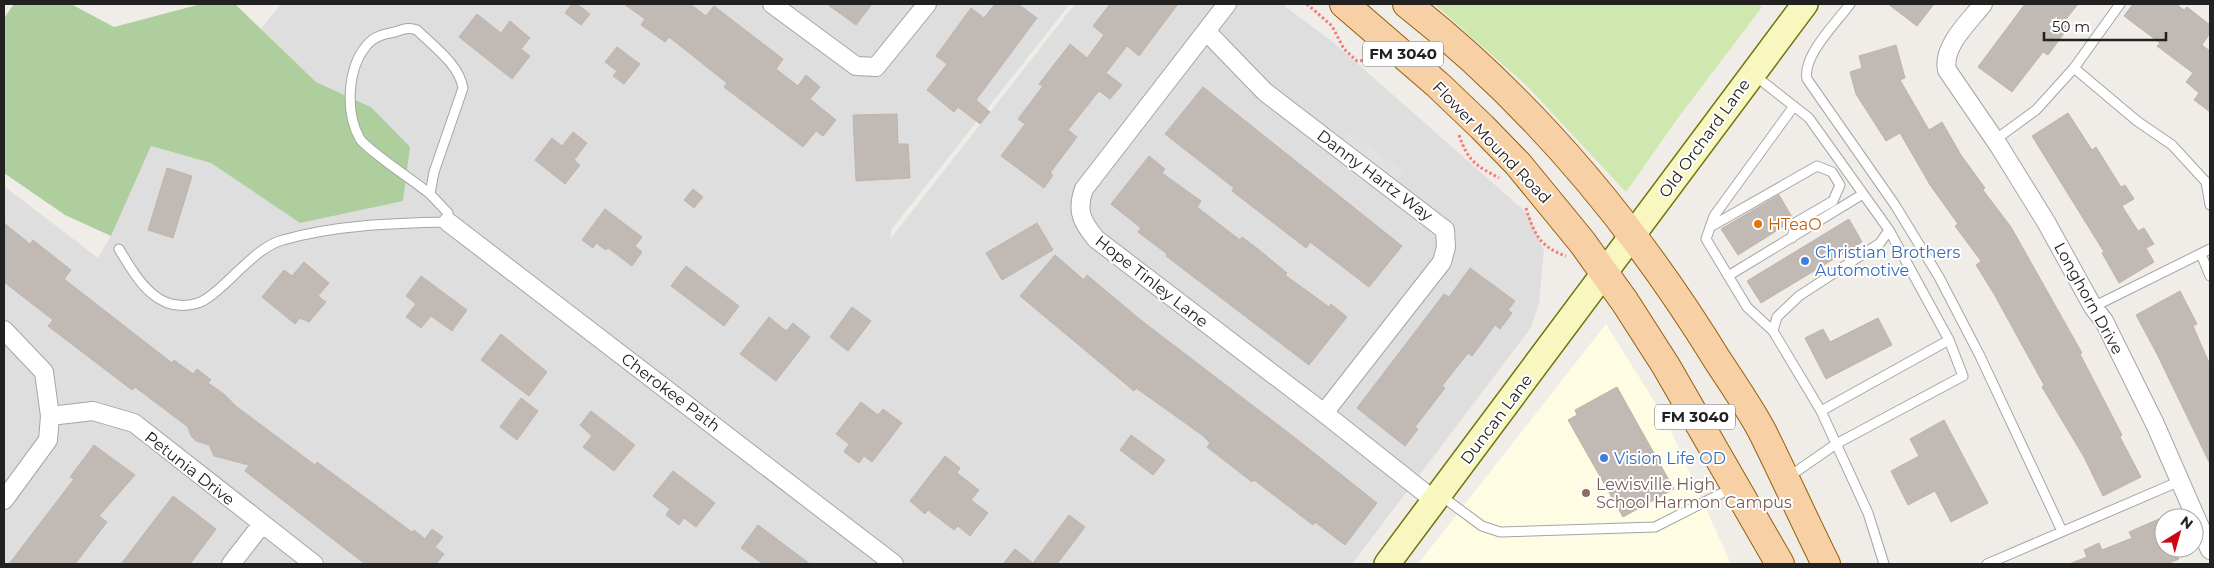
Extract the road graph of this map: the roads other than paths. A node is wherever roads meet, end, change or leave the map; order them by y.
1 (772, 4) edge
2 (926, 4) edge
3 (1227, 4) edge
4 (1344, 4) edge
5 (1407, 4) edge
6 (1805, 4) edge
7 (1850, 4) edge
8 (1983, 4) edge
9 (2120, 4) edge
10 (1206, 31) junction
11 (2074, 68) junction
12 (1752, 73) junction
13 (1794, 106) junction
14 (1994, 140) junction
15 (430, 194) junction
16 (1863, 194) junction
17 (2210, 205) edge
18 (448, 222) junction
19 (1710, 227) junction
20 (1628, 228) junction
21 (1889, 230) junction
22 (1792, 238) junction
23 (119, 248) dead end
24 (2210, 249) edge
25 (2200, 254) junction
26 (1604, 274) junction
27 (1728, 276) junction
28 (2210, 276) edge
29 (2093, 307) junction
30 (4, 330) edge
31 (1773, 331) junction
32 (1949, 340) junction
33 (1821, 411) junction
34 (1324, 413) junction
35 (50, 416) junction
36 (1836, 444) junction
37 (1785, 479) junction
38 (2180, 481) junction
39 (1735, 486) junction
40 (1438, 498) junction
41 (4, 500) edge
42 (262, 524) junction
43 (2062, 531) junction
44 (2210, 550) edge
45 (231, 564) edge
46 (314, 564) edge
47 (894, 564) edge
48 (1387, 564) edge
49 (1780, 564) edge
50 (1826, 564) edge
51 (1884, 564) edge
52 (1987, 564) edge

1 - 2 street
3 - 10 street, Hope Tinley Lane
4 - 26 main road, Flower Mound Road / FM 3040
5 - 20 main road, FM 3040
6 - 12 street, Old Orchard Lane
7 - 43 lane
8 - 14 street, Longhorn Drive
9 - 11 lane
10 - 34 street, Danny Hartz Way
10 - 34 street, Hope Tinley Lane
11 - 14 lane
11 - 17 lane
12 - 13 lane
12 - 20 street, Old Orchard Lane
13 - 16 lane
13 - 19 lane
14 - 29 street, Longhorn Drive
15 - 15 lane
15 - 18 lane
16 - 21 lane
16 - 22 lane
18 - 23 lane
18 - 47 street, Cherokee Path
19 - 22 lane
19 - 27 lane
20 - 26 street, Old Orchard Lane
20 - 37 main road, FM 3040
21 - 31 lane
21 - 32 lane
22 - 27 lane
24 - 25 lane
25 - 28 lane
25 - 29 lane
26 - 39 main road, FM 3040
26 - 40 street, Duncan Lane
27 - 31 lane
29 - 38 street, Longhorn Drive
30 - 35 street
31 - 33 lane
32 - 33 lane
32 - 36 lane
33 - 36 lane
34 - 40 street, Hope Tinley Lane
35 - 41 street
35 - 42 street, Petunia Drive
36 - 37 lane
36 - 51 lane
37 - 50 main road, FM 3040
38 - 43 lane
38 - 44 street, Longhorn Drive
39 - 40 lane
39 - 49 main road, FM 3040
40 - 48 street, Duncan Lane
42 - 45 street
42 - 46 street, Petunia Drive
43 - 52 lane

